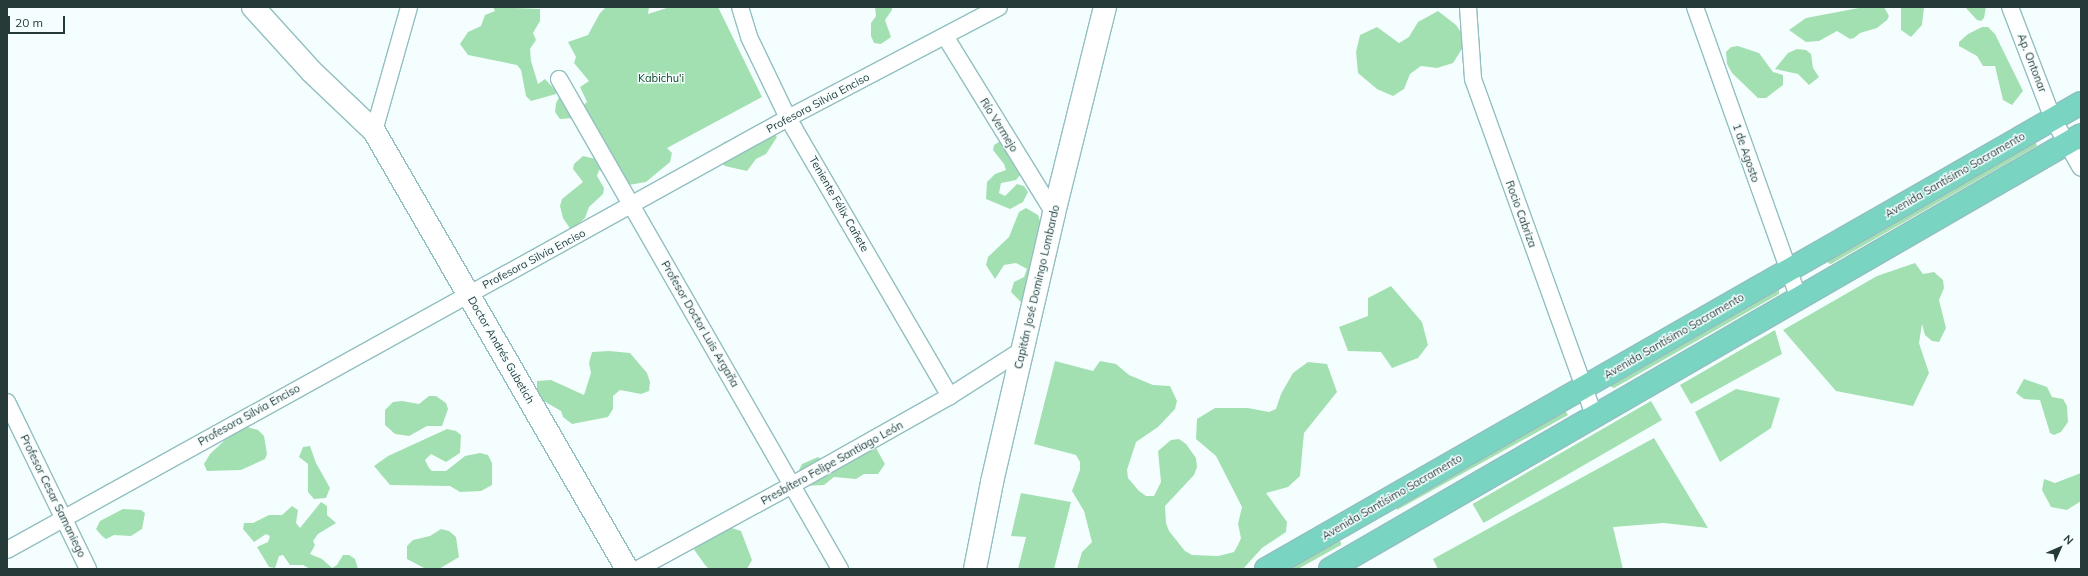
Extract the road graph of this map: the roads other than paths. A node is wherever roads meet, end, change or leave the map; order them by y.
1 (253, 7) edge
2 (409, 7) edge
3 (740, 7) edge
4 (999, 7) edge
5 (1105, 7) edge
6 (1468, 7) edge
7 (1695, 7) edge
8 (2010, 7) edge
9 (945, 36) junction
10 (560, 79) dead end
11 (2081, 103) edge
12 (788, 118) junction
13 (2053, 119) junction
14 (374, 131) junction
15 (2074, 139) edge
16 (2081, 168) edge
17 (633, 206) junction
18 (1054, 213) junction
19 (1788, 271) junction
20 (468, 294) junction
21 (1797, 299) junction
22 (1022, 350) junction
23 (1584, 387) junction
24 (950, 396) junction
25 (7, 402) edge
26 (1594, 416) junction
27 (792, 486) junction
28 (64, 517) junction
29 (7, 550) edge
30 (88, 569) edge
31 (627, 569) edge
32 (638, 569) edge
33 (840, 569) edge
34 (975, 569) edge
35 (1266, 569) edge
36 (1330, 569) edge

1 - 14 street, Doctor Andrés Gubetich
2 - 14 street
3 - 12 street, Teniente Félix Cañete
4 - 9 street, Profesora Silvia Enciso
5 - 18 street, Capitán José Domingo Lombardo
6 - 23 street, Rocio Cabriza
7 - 19 street, 1 de Agosto
8 - 13 street, Ap. Ontonar
9 - 12 street, Profesora Silvia Enciso
9 - 18 street, Río Vermejo
10 - 17 street, Profesor Doctor Luis Argaña
11 - 13 main road, Avenida Santísimo Sacramento
12 - 17 street, Profesora Silvia Enciso
12 - 24 street, Teniente Félix Cañete
13 - 15 street, Ap. Ontonar
13 - 19 main road, Avenida Santísimo Sacramento
14 - 20 street, Doctor Andrés Gubetich
15 - 16 street, Ap. Ontonar
15 - 21 main road
17 - 20 street, Profesora Silvia Enciso
17 - 27 street, Profesor Doctor Luis Argaña
18 - 22 street, Capitán José Domingo Lombardo
19 - 21 street, 1 de Agosto
19 - 23 main road, Avenida Santísimo Sacramento
20 - 28 street, Profesora Silvia Enciso
20 - 31 street, Doctor Andrés Gubetich
21 - 26 main road
22 - 24 street, Presbítero Felipe Santiago León
22 - 34 street, Capitán José Domingo Lombardo
23 - 26 street, Rocio Cabriza
23 - 35 main road, Avenida Santísimo Sacramento
24 - 27 street, Presbítero Felipe Santiago León
25 - 28 street, Profesor Cesar Samaniego
26 - 36 main road
27 - 32 street, Presbítero Felipe Santiago León
27 - 33 street, Profesor Doctor Luis Argaña
28 - 29 street, Profesora Silvia Enciso
28 - 30 street, Profesor Cesar Samaniego

